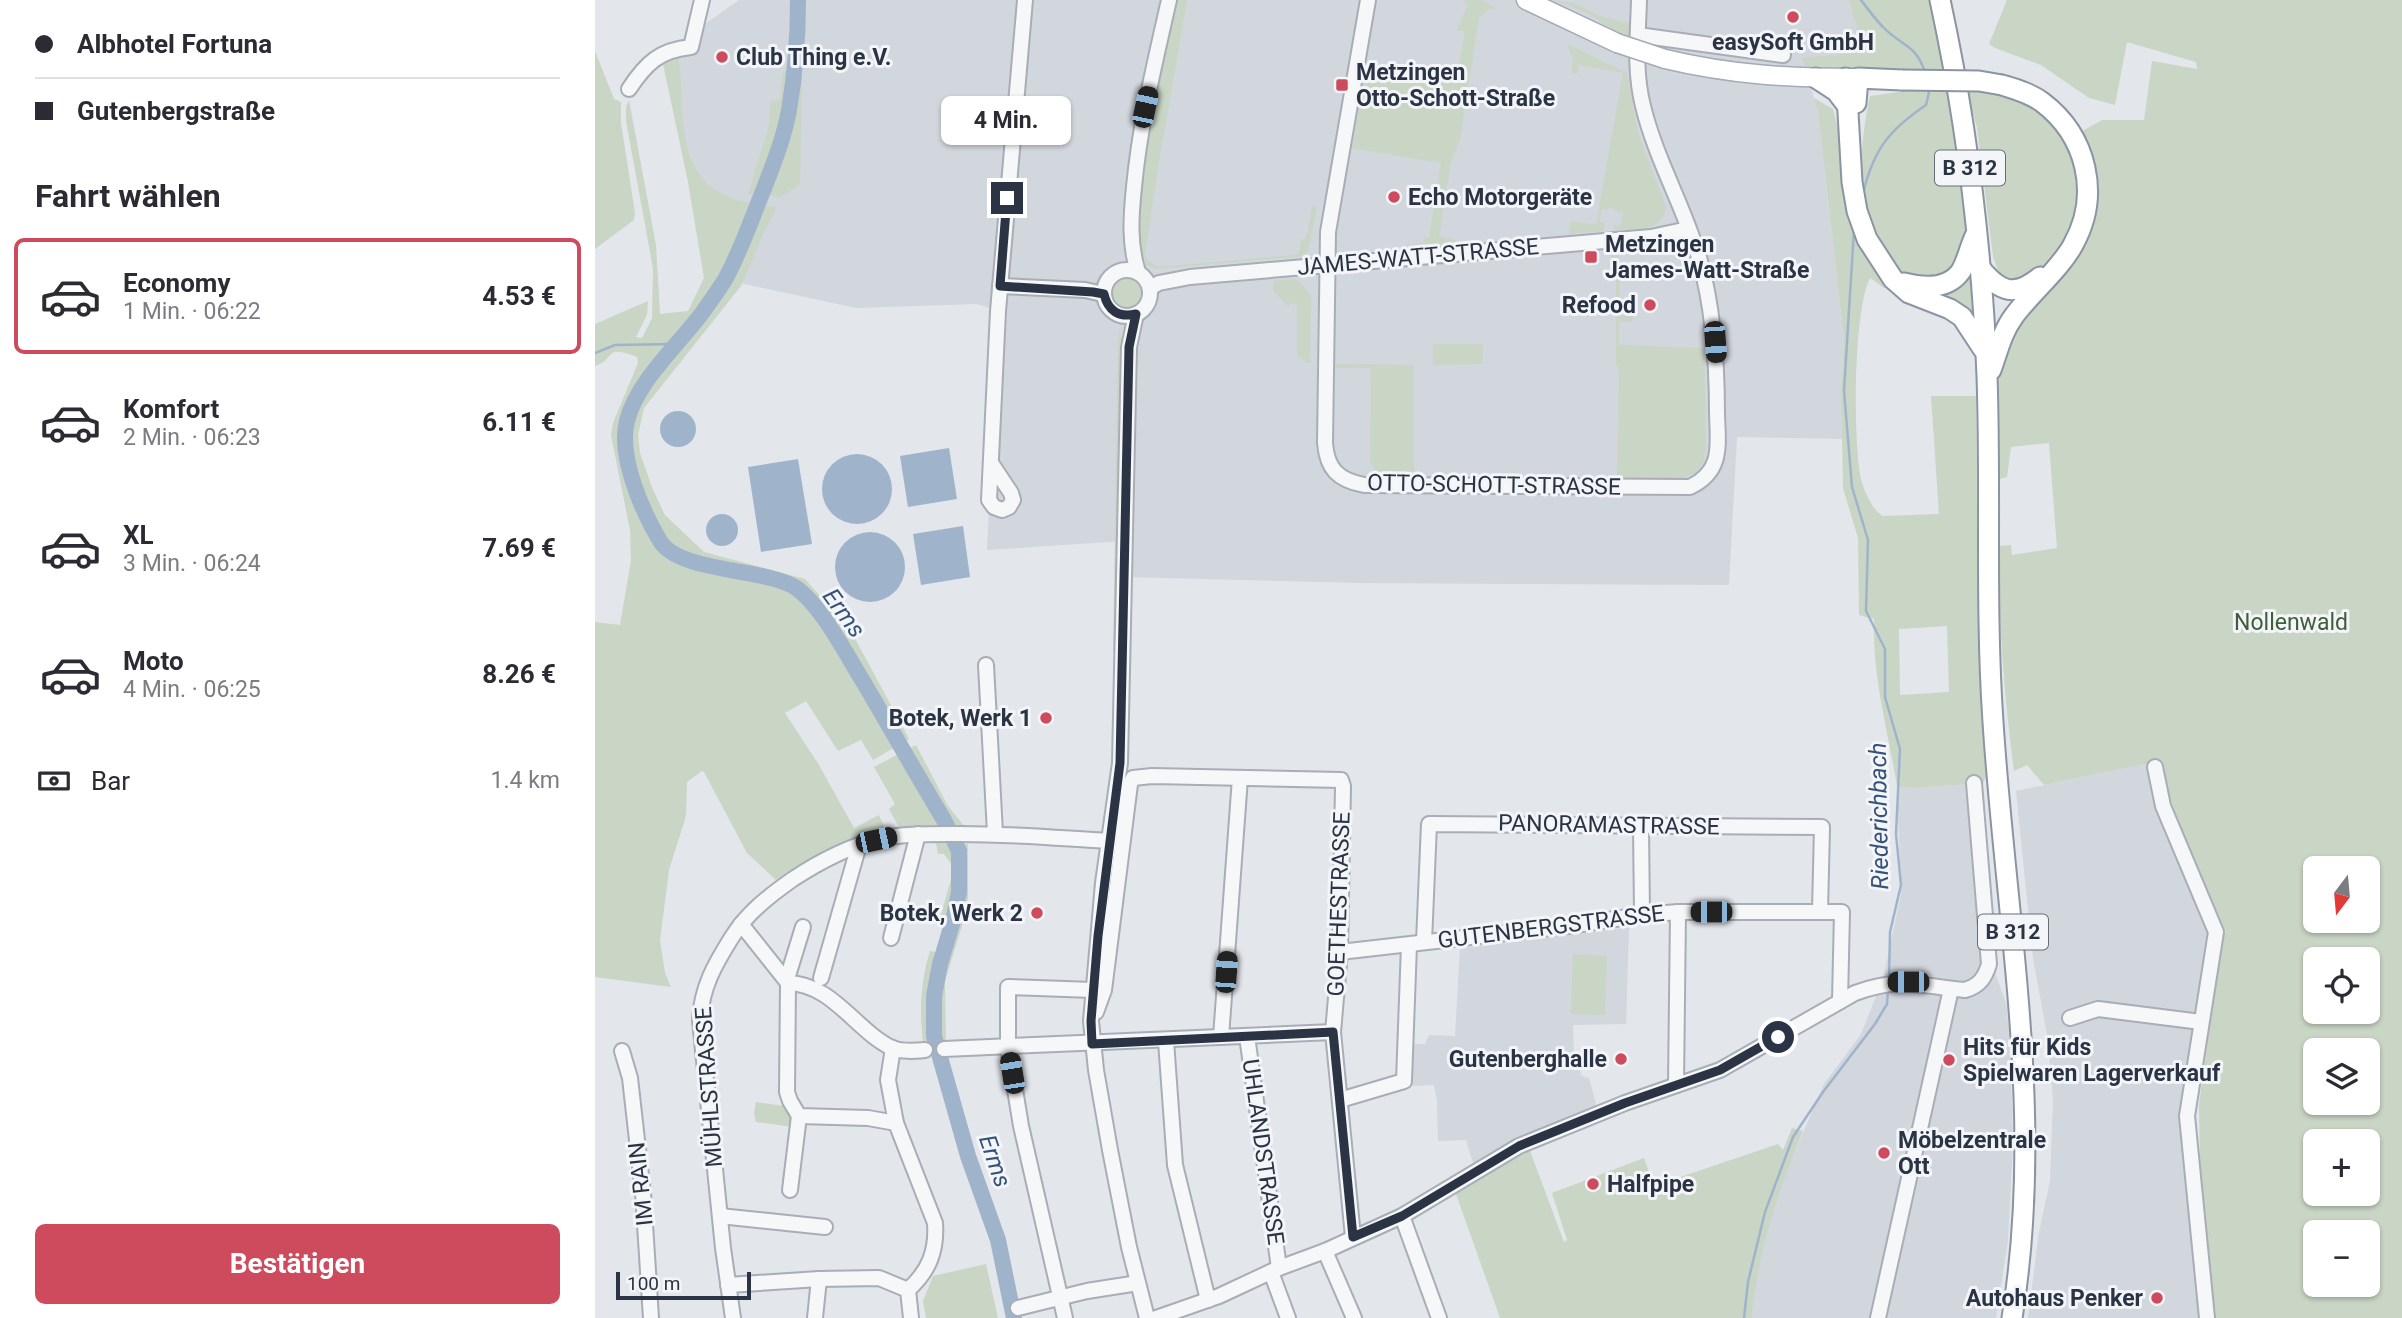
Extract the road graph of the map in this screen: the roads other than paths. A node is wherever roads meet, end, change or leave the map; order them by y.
1 (702, 0) edge
2 (1025, 0) edge
3 (1169, 0) edge
4 (1368, 0) edge
5 (1526, 0) edge
6 (1639, 0) edge
7 (1940, 0) edge
8 (1638, 35) junction
9 (1783, 55) dead end
10 (1816, 78) junction
11 (1852, 78) junction
12 (629, 89) dead end
13 (1846, 104) junction
14 (1851, 137) junction
15 (1688, 229) junction
16 (1977, 230) junction
17 (1131, 237) junction
18 (2060, 261) junction
19 (1327, 264) junction
20 (1981, 269) junction
21 (1119, 271) junction
22 (1138, 272) junction
23 (1893, 279) junction
24 (1000, 286) junction
25 (1150, 288) junction
26 (1104, 294) junction
27 (1136, 314) junction
28 (1120, 315) junction
29 (1129, 347) junction
30 (1986, 353) junction
31 (1987, 380) junction
32 (991, 463) junction
33 (986, 665) dead end
34 (2155, 767) dead end
35 (1240, 778) junction
36 (1974, 783) dead end
37 (1641, 826) junction
38 (995, 833) junction
39 (918, 834) junction
40 (1109, 841) junction
41 (859, 845) junction
42 (1678, 912) junction
43 (1820, 912) junction
44 (1642, 915) junction
45 (741, 923) junction
46 (803, 926) dead end
47 (891, 938) dead end
48 (1424, 942) junction
49 (1409, 945) junction
50 (1339, 952) junction
51 (821, 978) dead end
52 (787, 981) junction
53 (1951, 989) junction
54 (1093, 990) junction
55 (1840, 1000) junction
56 (2070, 1018) dead end
57 (1091, 1021) junction
58 (2200, 1022) junction
59 (1333, 1032) junction
60 (1247, 1036) junction
61 (1221, 1037) junction
62 (1166, 1041) junction
63 (1092, 1044) junction
64 (1008, 1047) junction
65 (893, 1048) junction
66 (944, 1049) dead end
67 (925, 1050) dead end
68 (622, 1051) dead end
69 (1676, 1085) junction
70 (1340, 1100) junction
71 (799, 1116) junction
72 (896, 1124) junction
73 (790, 1189) dead end
74 (720, 1216) junction
75 (1402, 1216) junction
76 (825, 1227) dead end
77 (1353, 1237) junction
78 (1325, 1251) junction
79 (1275, 1270) junction
80 (819, 1279) junction
81 (1138, 1283) junction
82 (728, 1285) junction
83 (908, 1290) junction
84 (1059, 1297) junction
85 (1208, 1300) junction
86 (1018, 1308) dead end
87 (652, 1318) edge
88 (733, 1318) edge
89 (815, 1318) edge
90 (911, 1318) edge
91 (1065, 1318) edge
92 (1147, 1318) edge
93 (1156, 1318) edge
94 (1288, 1318) edge
95 (1354, 1318) edge
96 (1439, 1318) edge
97 (1878, 1318) edge
98 (2012, 1318) edge
99 (2207, 1318) edge

1 - 12 street
2 - 24 street
3 - 17 street
4 - 19 street, OTTO-SCHOTT-STRASSE
5 - 10 main road, bridge
6 - 8 street
7 - 16 highway, B 312
8 - 9 street
8 - 15 street
10 - 11 main road
10 - 13 highway
11 - 13 highway
11 - 14 highway
11 - 18 highway, bridge
13 - 14 highway
14 - 23 highway
15 - 19 street, JAMES-WATT-STRASSE
15 - 19 street, OTTO-SCHOTT-STRASSE
16 - 20 highway, B 312
16 - 23 highway
17 - 21 street
17 - 22 street
18 - 20 highway
18 - 31 highway
19 - 25 street, JAMES-WATT-STRASSE
20 - 30 highway, B 312
21 - 22 street
21 - 26 street
22 - 25 street
23 - 30 highway
24 - 26 street
24 - 32 street
25 - 27 street
26 - 28 street
27 - 28 street
27 - 29 street
28 - 29 street
29 - 40 street
30 - 31 highway, B 312
31 - 98 highway, B 312
32 - 32 street
33 - 38 street
34 - 58 street
35 - 50 street, GOETHESTRASSE
35 - 57 street
35 - 61 street
36 - 53 street
37 - 43 street, PANORAMASTRASSE
37 - 44 street
37 - 48 street, PANORAMASTRASSE
38 - 39 street, MÜHLSTRASSE
38 - 40 street, MÜHLSTRASSE
39 - 41 street, MÜHLSTRASSE
39 - 47 street
40 - 54 street
41 - 45 street, MÜHLSTRASSE
41 - 51 street
42 - 43 street, GUTENBERGSTRASSE
42 - 44 street, GUTENBERGSTRASSE
42 - 69 street
43 - 55 street
44 - 48 street, GUTENBERGSTRASSE
45 - 52 street
45 - 74 street, MÜHLSTRASSE
46 - 52 street
48 - 49 street, GUTENBERGSTRASSE
49 - 50 street, GUTENBERGSTRASSE
49 - 70 street
50 - 59 street, GOETHESTRASSE
52 - 65 street
52 - 71 street
53 - 55 street
53 - 97 street
54 - 57 street
54 - 64 street
55 - 69 street
56 - 58 street
57 - 63 street
58 - 99 street
59 - 60 street
59 - 70 street, GOETHESTRASSE
60 - 61 street
60 - 79 street, UHLANDSTRASSE
61 - 62 street
62 - 63 street
62 - 85 street
63 - 64 street
63 - 81 street
64 - 66 street
64 - 84 street
65 - 67 street
65 - 72 street
68 - 87 street, IM RAIN
69 - 75 street
70 - 77 street, GOETHESTRASSE
71 - 72 street
71 - 73 street
72 - 83 street
74 - 76 street
74 - 82 street, MÜHLSTRASSE
75 - 77 street
75 - 96 street
77 - 78 street
78 - 79 street
78 - 95 street
79 - 85 street
79 - 94 street, UHLANDSTRASSE
80 - 82 street
80 - 83 street
80 - 89 street
81 - 84 street
81 - 92 street
82 - 88 street, MÜHLSTRASSE
83 - 90 street
84 - 86 street
84 - 91 street
85 - 93 street

